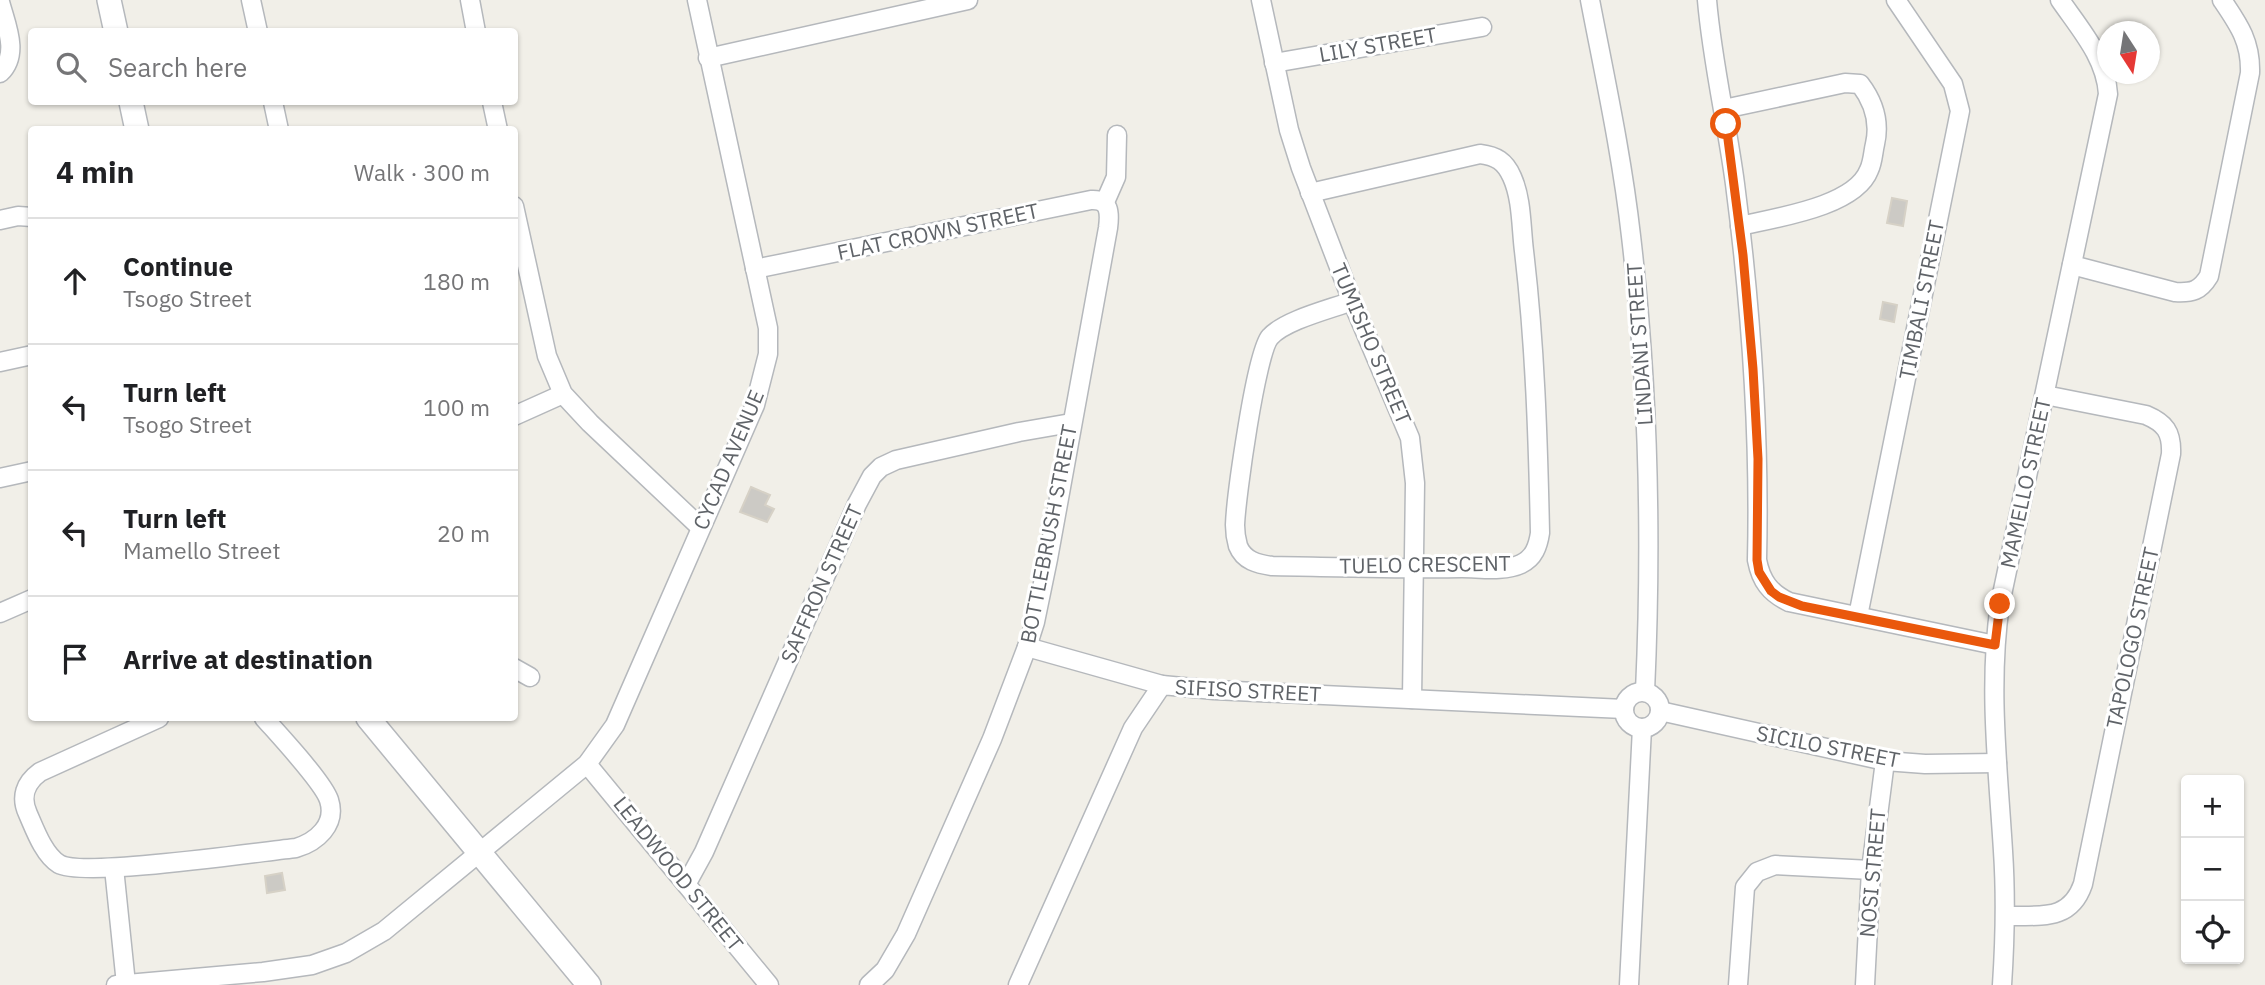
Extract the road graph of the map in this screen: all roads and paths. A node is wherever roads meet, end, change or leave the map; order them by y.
1 (109, 0) edge
2 (251, 0) edge
3 (470, 0) edge
4 (696, 0) edge
5 (968, 0) edge
6 (1261, 0) edge
7 (1590, 0) edge
8 (1707, 0) edge
9 (1896, 0) edge
10 (2060, 0) edge
11 (2222, 0) edge
12 (0, 2) edge
13 (1482, 27) dead end
14 (115, 28) edge
15 (257, 28) edge
16 (475, 28) edge
17 (708, 58) junction
18 (1274, 63) junction
19 (0, 73) edge
20 (132, 105) edge
21 (274, 105) edge
22 (493, 105) edge
23 (1724, 109) junction
24 (136, 126) edge
25 (278, 126) edge
26 (497, 126) edge
27 (1117, 135) dead end
28 (1310, 193) junction
29 (1107, 210) junction
30 (28, 217) edge
31 (0, 220) edge
32 (518, 224) edge
33 (1740, 226) junction
34 (2072, 265) junction
35 (755, 269) junction
36 (1352, 301) junction
37 (28, 356) edge
38 (0, 362) edge
39 (563, 394) junction
40 (2045, 395) junction
41 (518, 414) edge
42 (1071, 423) junction
43 (28, 472) edge
44 (0, 478) edge
45 (700, 527) junction
46 (1412, 569) junction
47 (28, 601) edge
48 (0, 613) edge
49 (1858, 616) junction
50 (1995, 645) junction
51 (1027, 647) junction
52 (1162, 685) junction
53 (1644, 692) junction
54 (1412, 699) junction
55 (1624, 709) junction
56 (1660, 711) junction
57 (152, 721) edge
58 (266, 721) edge
59 (371, 721) edge
60 (1642, 727) junction
61 (1885, 761) junction
62 (1997, 763) junction
63 (587, 764) junction
64 (480, 852) junction
65 (114, 868) junction
66 (1871, 870) junction
67 (687, 883) junction
68 (2006, 916) junction
69 (121, 985) edge
70 (589, 985) edge
71 (769, 985) edge
72 (869, 985) edge
73 (1018, 985) edge
74 (1629, 985) edge
75 (1738, 985) edge
76 (1866, 985) edge
77 (2002, 985) edge

1 - 14 street
2 - 15 street
3 - 16 street
4 - 17 street, CYCAD AVENUE
5 - 17 street
6 - 18 street, TUMISHO STREET
7 - 53 street, LINDANI STREET
8 - 23 street
9 - 49 street, TIMBALI STREET
10 - 34 street, MAMELLO STREET
11 - 34 street
12 - 19 street
13 - 18 street, LILY STREET
17 - 35 street, CYCAD AVENUE
18 - 28 street, TUMISHO STREET
20 - 24 street
21 - 25 street
22 - 26 street
23 - 33 street
23 - 33 street
27 - 29 street, BOTTLEBRUSH STREET
28 - 36 street, TUMISHO STREET
28 - 46 street, TUELO CRESCENT
29 - 35 street, FLAT CROWN STREET
29 - 42 street, BOTTLEBRUSH STREET
30 - 31 street
32 - 39 street
33 - 49 street
34 - 40 street, MAMELLO STREET
35 - 45 street, CYCAD AVENUE
36 - 46 street, TUMISHO STREET
36 - 46 street, TUELO CRESCENT
37 - 38 street
39 - 41 street
39 - 45 street
40 - 50 street, MAMELLO STREET
40 - 68 street, TAPOLOGO STREET
42 - 51 street, BOTTLEBRUSH STREET
42 - 67 street, SAFFRON STREET
43 - 44 street
45 - 63 street, CYCAD AVENUE
46 - 54 street, TUMISHO STREET
47 - 48 street
49 - 50 street
50 - 62 street, MAMELLO STREET
51 - 52 street
51 - 72 street, BOTTLEBRUSH STREET
52 - 54 street, SIFISO STREET
52 - 73 street, SIFISO STREET
53 - 55 street
53 - 56 street
54 - 55 street, SIFISO STREET
55 - 60 street
56 - 60 street
56 - 61 street, SICILO STREET
57 - 65 street
58 - 65 street
59 - 64 street
60 - 74 street
61 - 62 street, SICILO STREET
61 - 66 street, NOSI STREET
62 - 68 street, MAMELLO STREET
63 - 64 street, CYCAD AVENUE
63 - 67 street, LEADWOOD STREET
64 - 69 street, CYCAD AVENUE
64 - 70 street
65 - 69 street
66 - 75 street
66 - 76 street, NOSI STREET
67 - 71 street, LEADWOOD STREET
68 - 77 street, MAMELLO STREET

